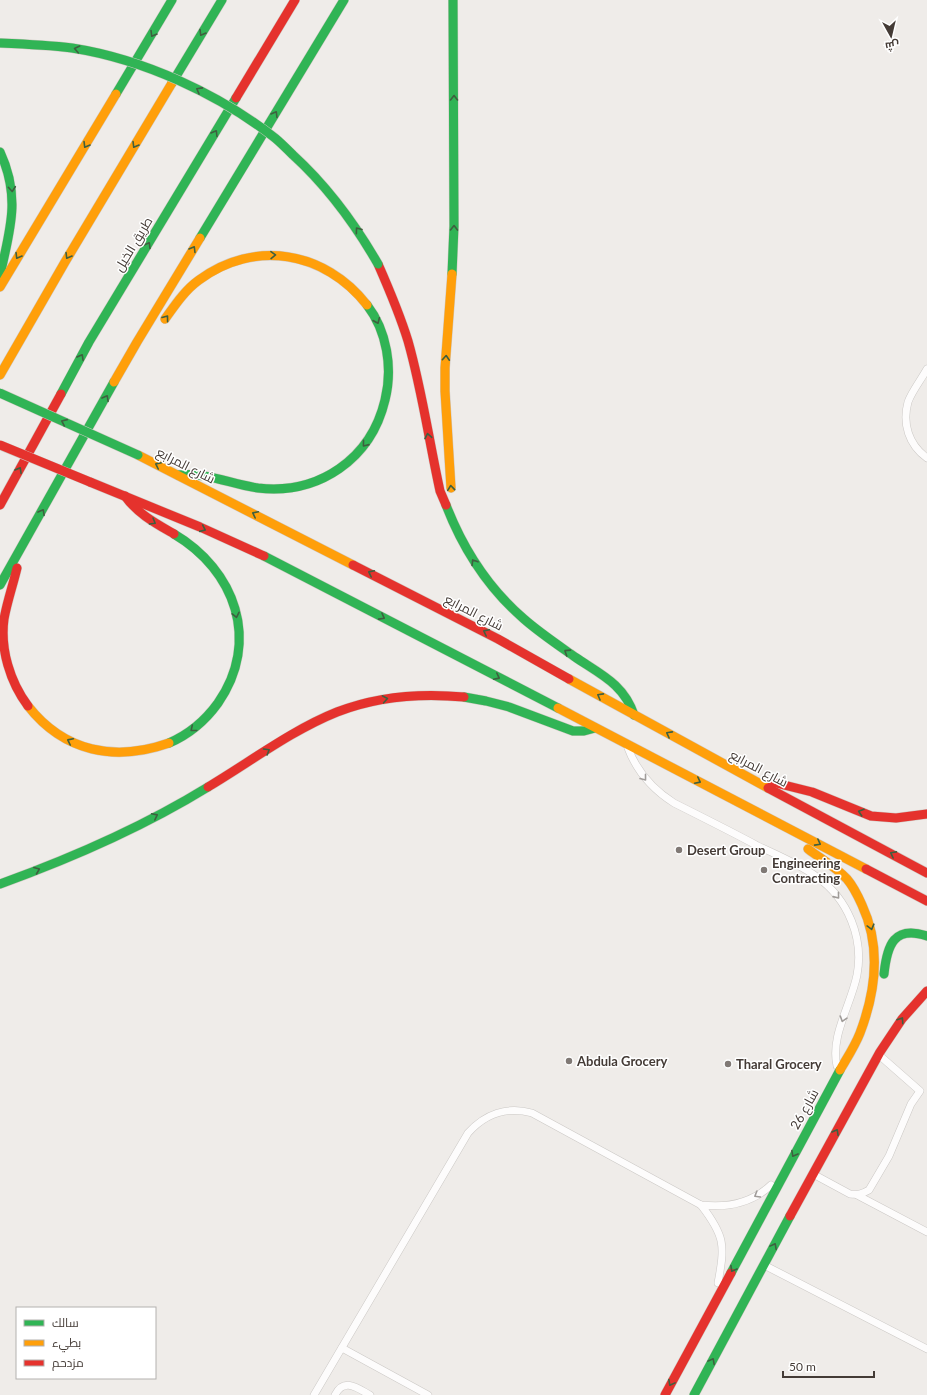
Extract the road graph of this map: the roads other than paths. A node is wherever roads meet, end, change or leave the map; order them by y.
1 (172, 0) edge
2 (222, 0) edge
3 (295, 0) edge
4 (344, 0) edge
5 (453, 0) edge
6 (0, 43) edge
7 (0, 152) edge
8 (0, 274) edge
9 (0, 287) edge
10 (137, 342) junction
11 (927, 369) edge
12 (0, 375) edge
13 (0, 393) edge
14 (0, 445) edge
15 (927, 458) edge
16 (178, 475) junction
17 (125, 496) junction
18 (0, 505) edge
19 (454, 527) junction
20 (23, 546) junction
21 (0, 584) edge
22 (634, 715) junction
23 (595, 728) junction
24 (626, 744) junction
25 (753, 779) junction
26 (759, 812) junction
27 (927, 814) edge
28 (927, 873) edge
29 (0, 884) edge
30 (927, 901) edge
31 (927, 936) edge
32 (882, 985) dead end
33 (927, 991) edge
34 (880, 995) dead end
35 (860, 1034) junction
36 (879, 1055) junction
37 (839, 1072) junction
38 (920, 1091) junction
39 (927, 1095) edge
40 (786, 1169) junction
41 (813, 1174) junction
42 (856, 1195) junction
43 (701, 1205) junction
44 (927, 1232) edge
45 (764, 1265) junction
46 (714, 1304) junction
47 (342, 1348) junction
48 (927, 1349) edge
49 (314, 1395) edge
50 (335, 1395) edge
51 (370, 1395) edge
52 (428, 1395) edge
53 (665, 1395) edge
54 (694, 1395) edge

1 -> 9 main road
2 -> 12 main road
18 -> 3 main road, طريق الخيل
10 -> 4 main road
19 -> 5 main road
19 -> 6 main road, bridge
7 -> 8 main road
10 -> 16 main road
20 -> 10 main road
11 - 15 lane
16 -> 13 main road, شارع المرابع, bridge
14 - 17 main road, bridge
22 -> 16 main road, شارع المرابع
17 -> 20 main road
17 -> 23 main road
22 -> 19 main road
20 - 21 main road
25 -> 22 main road, شارع المرابع
23 - 24 main road
29 -> 23 main road
24 -> 26 main road
24 -> 37 lane
27 -> 25 main road
28 -> 25 main road, شارع المرابع
26 -> 30 main road
26 -> 35 main road, شارع 26
31 - 32 main road
36 -> 33 main road
34 - 35 main road
35 - 37 main road, شارع 26
36 - 38 lane
41 -> 36 main road
37 -> 40 main road, شارع 26
38 - 39 lane
38 - 42 lane
40 -> 43 lane
40 -> 46 main road, شارع 26
41 - 42 lane
45 -> 41 main road
42 - 44 lane
43 - 46 lane
43 - 47 lane
45 - 48 lane
54 -> 45 main road
46 -> 53 main road, شارع 26
47 - 49 lane
47 - 52 lane
50 - 51 lane

